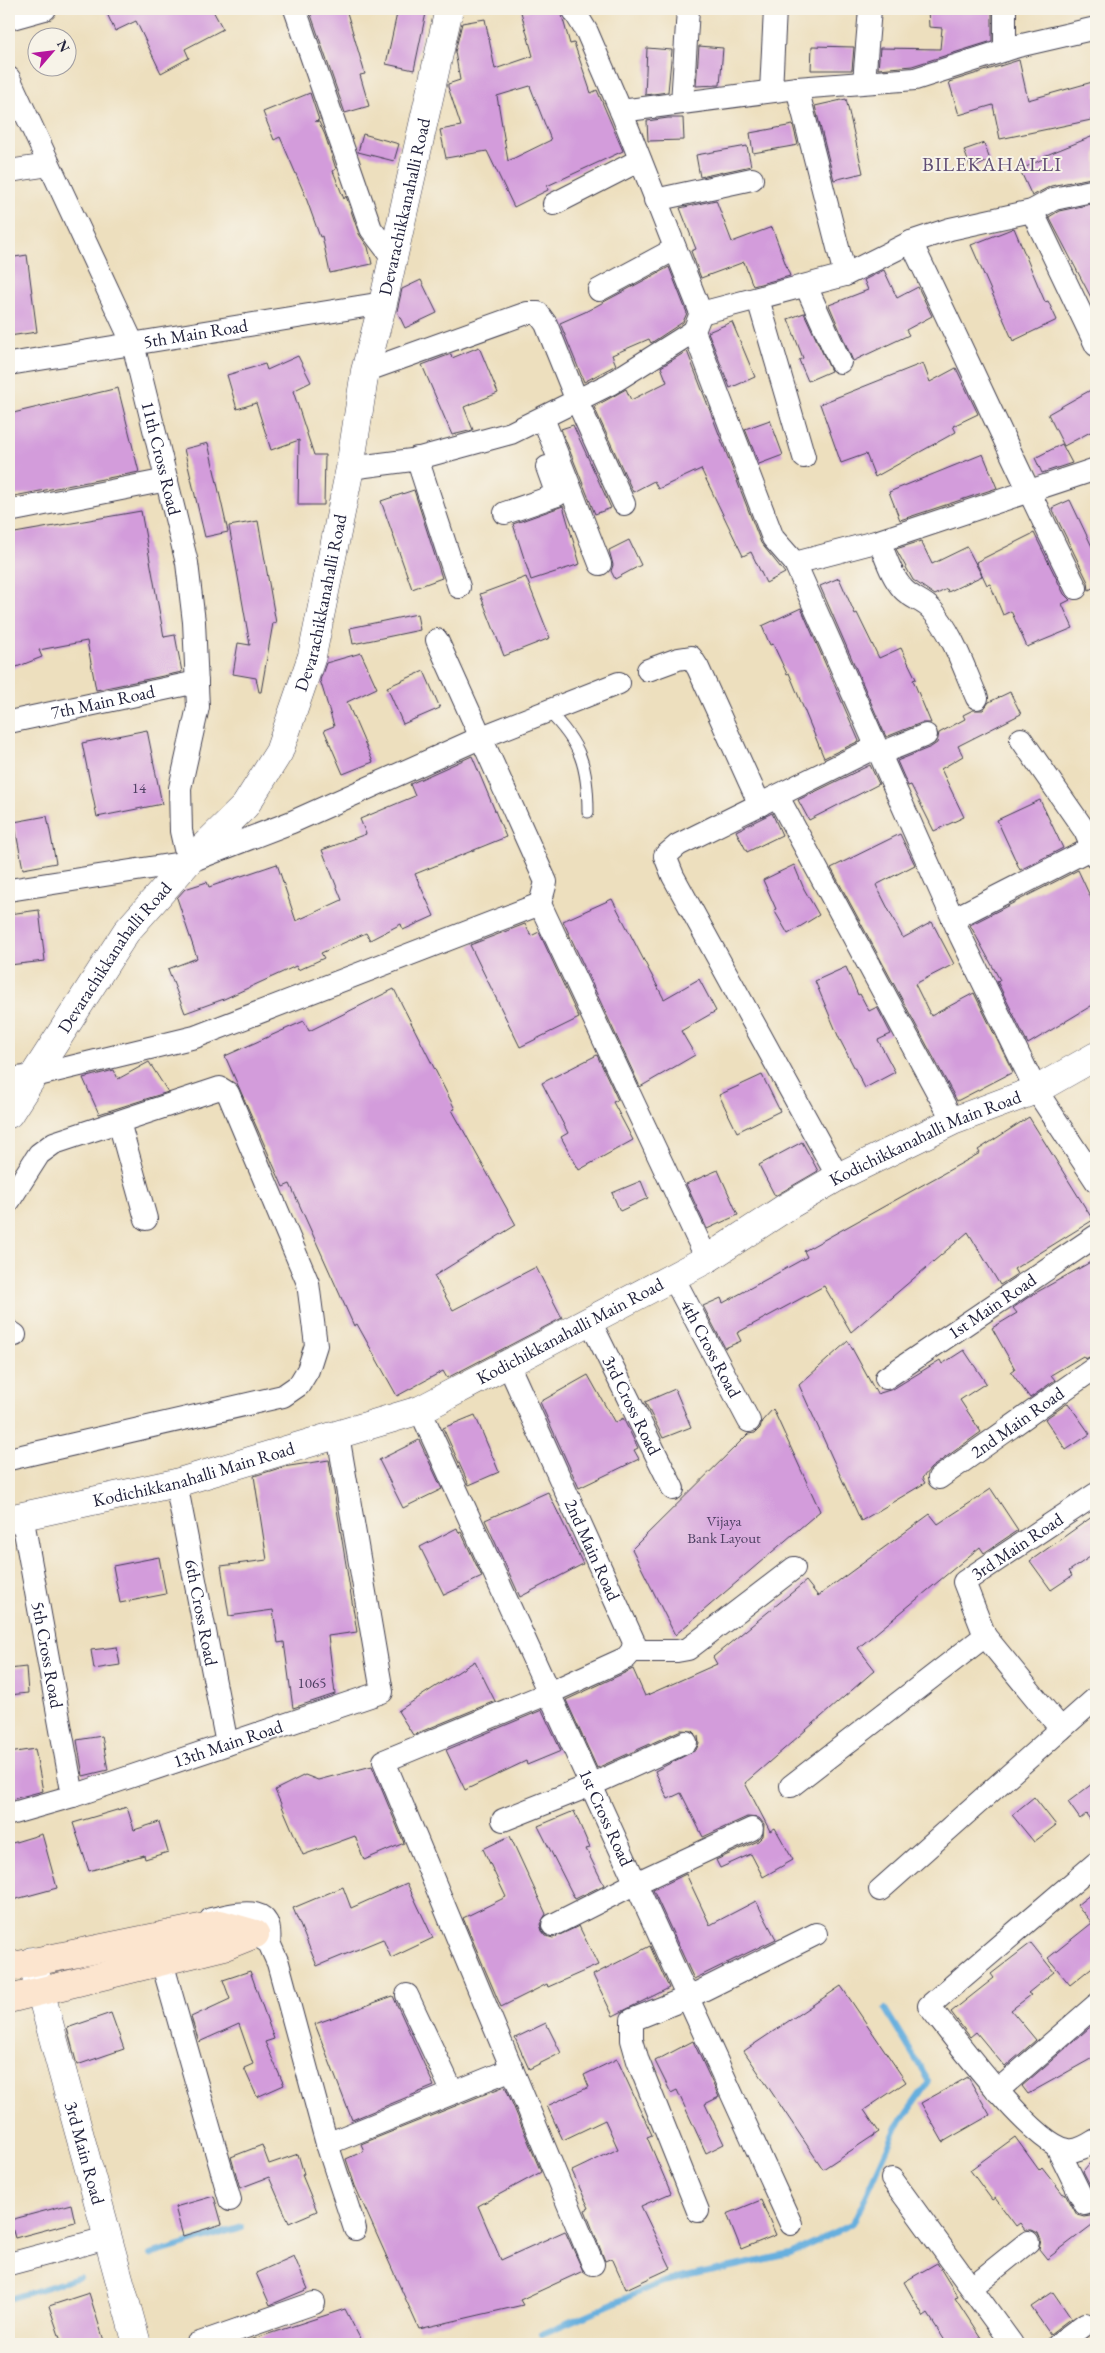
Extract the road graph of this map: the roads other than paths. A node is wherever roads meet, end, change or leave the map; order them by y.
1 (45, 9) edge
2 (295, 9) edge
3 (449, 9) edge
4 (573, 9) edge
5 (688, 9) edge
6 (775, 9) edge
7 (870, 9) edge
8 (1004, 9) edge
9 (9, 19) edge
10 (1096, 28) edge
11 (1005, 50) junction
12 (9, 78) edge
13 (864, 82) junction
14 (797, 88) junction
15 (771, 92) junction
16 (682, 102) junction
17 (620, 111) junction
18 (640, 160) junction
19 (49, 165) junction
20 (9, 171) edge
21 (752, 179) dead end
22 (1096, 190) edge
23 (655, 200) junction
24 (554, 204) dead end
25 (1032, 211) junction
26 (911, 242) junction
27 (675, 249) junction
28 (393, 258) junction
29 (845, 275) junction
30 (806, 286) junction
31 (600, 290) dead end
32 (758, 299) junction
33 (383, 303) junction
34 (697, 322) junction
35 (134, 344) junction
36 (1096, 345) edge
37 (840, 362) dead end
38 (9, 364) edge
39 (365, 371) junction
40 (577, 401) junction
41 (537, 421) junction
42 (804, 457) dead end
43 (417, 458) junction
44 (350, 468) junction
45 (1096, 469) edge
46 (167, 480) junction
47 (1028, 492) junction
48 (624, 504) dead end
49 (9, 511) edge
50 (505, 513) dead end
51 (879, 541) junction
52 (794, 563) junction
53 (600, 564) dead end
54 (459, 588) dead end
55 (1076, 588) dead end
56 (437, 640) dead end
57 (648, 670) dead end
58 (197, 682) junction
59 (619, 683) dead end
60 (977, 698) dead end
61 (548, 711) junction
62 (9, 722) edge
63 (926, 735) dead end
64 (482, 737) junction
65 (1021, 739) dead end
66 (878, 750) junction
67 (769, 801) junction
68 (588, 812) dead end
69 (1092, 840) edge
70 (188, 862) junction
71 (9, 890) edge
72 (540, 904) junction
73 (953, 919) junction
74 (1096, 1056) edge
75 (21, 1077) edge
76 (1036, 1090) junction
77 (9, 1114) edge
78 (953, 1121) junction
79 (119, 1122) junction
80 (838, 1177) junction
81 (1096, 1181) edge
82 (9, 1202) edge
83 (146, 1219) dead end
84 (1096, 1236) edge
85 (707, 1259) junction
86 (673, 1277) junction
87 (590, 1321) junction
88 (508, 1364) junction
89 (1096, 1367) edge
90 (886, 1378) dead end
91 (420, 1410) junction
92 (749, 1421) dead end
93 (338, 1435) junction
94 (9, 1459) edge
95 (939, 1478) dead end
96 (176, 1482) junction
97 (673, 1490) dead end
98 (1096, 1494) edge
99 (12, 1517) edge
100 (794, 1568) dead end
101 (985, 1636) junction
102 (632, 1650) junction
103 (549, 1693) junction
104 (1096, 1698) edge
105 (1061, 1729) junction
106 (686, 1742) dead end
107 (227, 1744) junction
108 (591, 1785) junction
109 (791, 1786) dead end
110 (73, 1796) junction
111 (10, 1814) edge
112 (503, 1820) dead end
113 (752, 1829) dead end
114 (1096, 1863) edge
115 (636, 1883) junction
116 (880, 1890) dead end
117 (553, 1925) dead end
118 (218, 1930) junction
119 (816, 1934) dead end
120 (262, 1939) joint
121 (162, 1962) junction
122 (20, 1964) edge
123 (40, 1992) junction
124 (407, 1995) dead end
125 (689, 1997) junction
126 (9, 1999) edge
127 (1096, 2005) edge
128 (512, 2069) junction
129 (997, 2091) junction
130 (453, 2093) junction
131 (1096, 2140) edge
132 (328, 2144) junction
133 (1057, 2147) junction
134 (892, 2179) dead end
135 (230, 2200) dead end
136 (1086, 2204) dead end
137 (698, 2211) dead end
138 (791, 2224) dead end
139 (355, 2229) dead end
140 (107, 2238) junction
141 (1028, 2242) dead end
142 (9, 2264) edge
143 (593, 2264) dead end
144 (972, 2287) junction
145 (314, 2303) dead end
146 (1085, 2324) dead end
147 (137, 2344) edge
148 (197, 2344) edge
149 (1012, 2344) edge
150 (1058, 2344) edge

1 - 9 street
2 - 28 street
3 - 28 street, Devarachikkanahalli Road
4 - 17 street
5 - 16 street
6 - 15 street
7 - 13 street
8 - 11 street
10 - 11 street
11 - 13 street
12 - 19 street, 11th Cross Road
13 - 14 street
14 - 15 street
14 - 29 street
15 - 16 street
16 - 17 street
17 - 18 street
18 - 23 street
18 - 24 street
19 - 20 street
19 - 35 street, 11th Cross Road
21 - 23 street
22 - 25 street
23 - 27 street
25 - 26 street
25 - 36 street
26 - 29 street
26 - 47 street
27 - 31 street
27 - 34 street
28 - 33 street, Devarachikkanahalli Road
29 - 30 street
30 - 32 street
30 - 37 street
32 - 34 street
32 - 42 street
33 - 35 street, 5th Main Road
33 - 39 street, Devarachikkanahalli Road
34 - 40 street
34 - 52 street
35 - 38 street, 5th Main Road
35 - 46 street, 11th Cross Road
39 - 40 street
39 - 44 street, Devarachikkanahalli Road
40 - 41 street
40 - 48 street
41 - 43 street
41 - 50 street
41 - 53 street
43 - 44 street
43 - 54 street
44 - 70 street, Devarachikkanahalli Road
45 - 47 street
46 - 49 street
46 - 58 street, 11th Cross Road
47 - 51 street
47 - 55 street
51 - 52 street
51 - 60 street
52 - 66 street
56 - 64 street
57 - 67 street
58 - 62 street, 7th Main Road
58 - 70 street, 11th Cross Road
59 - 61 street
61 - 64 street
61 - 68 lane
63 - 66 street
64 - 70 street
64 - 72 street
65 - 69 street
66 - 67 street
66 - 73 street
67 - 78 street
67 - 80 street
69 - 73 street
70 - 71 street
70 - 75 street, Devarachikkanahalli Road
72 - 75 street
72 - 85 street
73 - 76 street
74 - 76 street, Kodichikkanahalli Main Road
75 - 77 street, Devarachikkanahalli Road
76 - 78 street, Kodichikkanahalli Main Road
76 - 81 street
78 - 80 street, Kodichikkanahalli Main Road
79 - 82 street
79 - 83 street
79 - 94 street
80 - 85 street, Kodichikkanahalli Main Road
84 - 90 street, 1st Main Road
85 - 86 street, Kodichikkanahalli Main Road
86 - 87 street, Kodichikkanahalli Main Road
86 - 92 street, 4th Cross Road
87 - 88 street, Kodichikkanahalli Main Road
87 - 97 street, 3rd Cross Road
88 - 91 street, Kodichikkanahalli Main Road
88 - 102 street, 2nd Main Road
89 - 95 street, 2nd Main Road
91 - 93 street, Kodichikkanahalli Main Road
91 - 103 street, 1st Cross Road
93 - 96 street, Kodichikkanahalli Main Road
93 - 107 street, 13th Main Road
96 - 99 street, Kodichikkanahalli Main Road
96 - 107 street, 6th Cross Road
98 - 101 street, 3rd Main Road
99 - 110 street, 5th Cross Road
100 - 102 street
101 - 105 street
101 - 109 street
102 - 103 street
103 - 108 street, 1st Cross Road
103 - 128 street
104 - 105 street
105 - 116 street
106 - 108 street
107 - 110 street, 13th Main Road
108 - 112 street
108 - 115 street, 1st Cross Road
110 - 111 street, 13th Main Road
113 - 115 street
114 - 129 street
115 - 117 street
115 - 125 street, 1st Cross Road
118 - 120 main road
118 - 121 main road
118 - 122 main road
119 - 125 street
120 - 132 street
121 - 123 main road
121 - 135 street
122 - 123 street, 3rd Main Road
123 - 126 main road
123 - 140 street, 3rd Main Road
124 - 130 street
125 - 137 street
125 - 138 street, 1st Cross Road
127 - 129 street
128 - 130 street
128 - 143 street
129 - 133 street
130 - 132 street
131 - 133 street
132 - 139 street
133 - 136 street
134 - 144 street
140 - 142 street
140 - 147 street, 3rd Main Road
141 - 144 street
144 - 149 street
145 - 148 street
146 - 150 street

